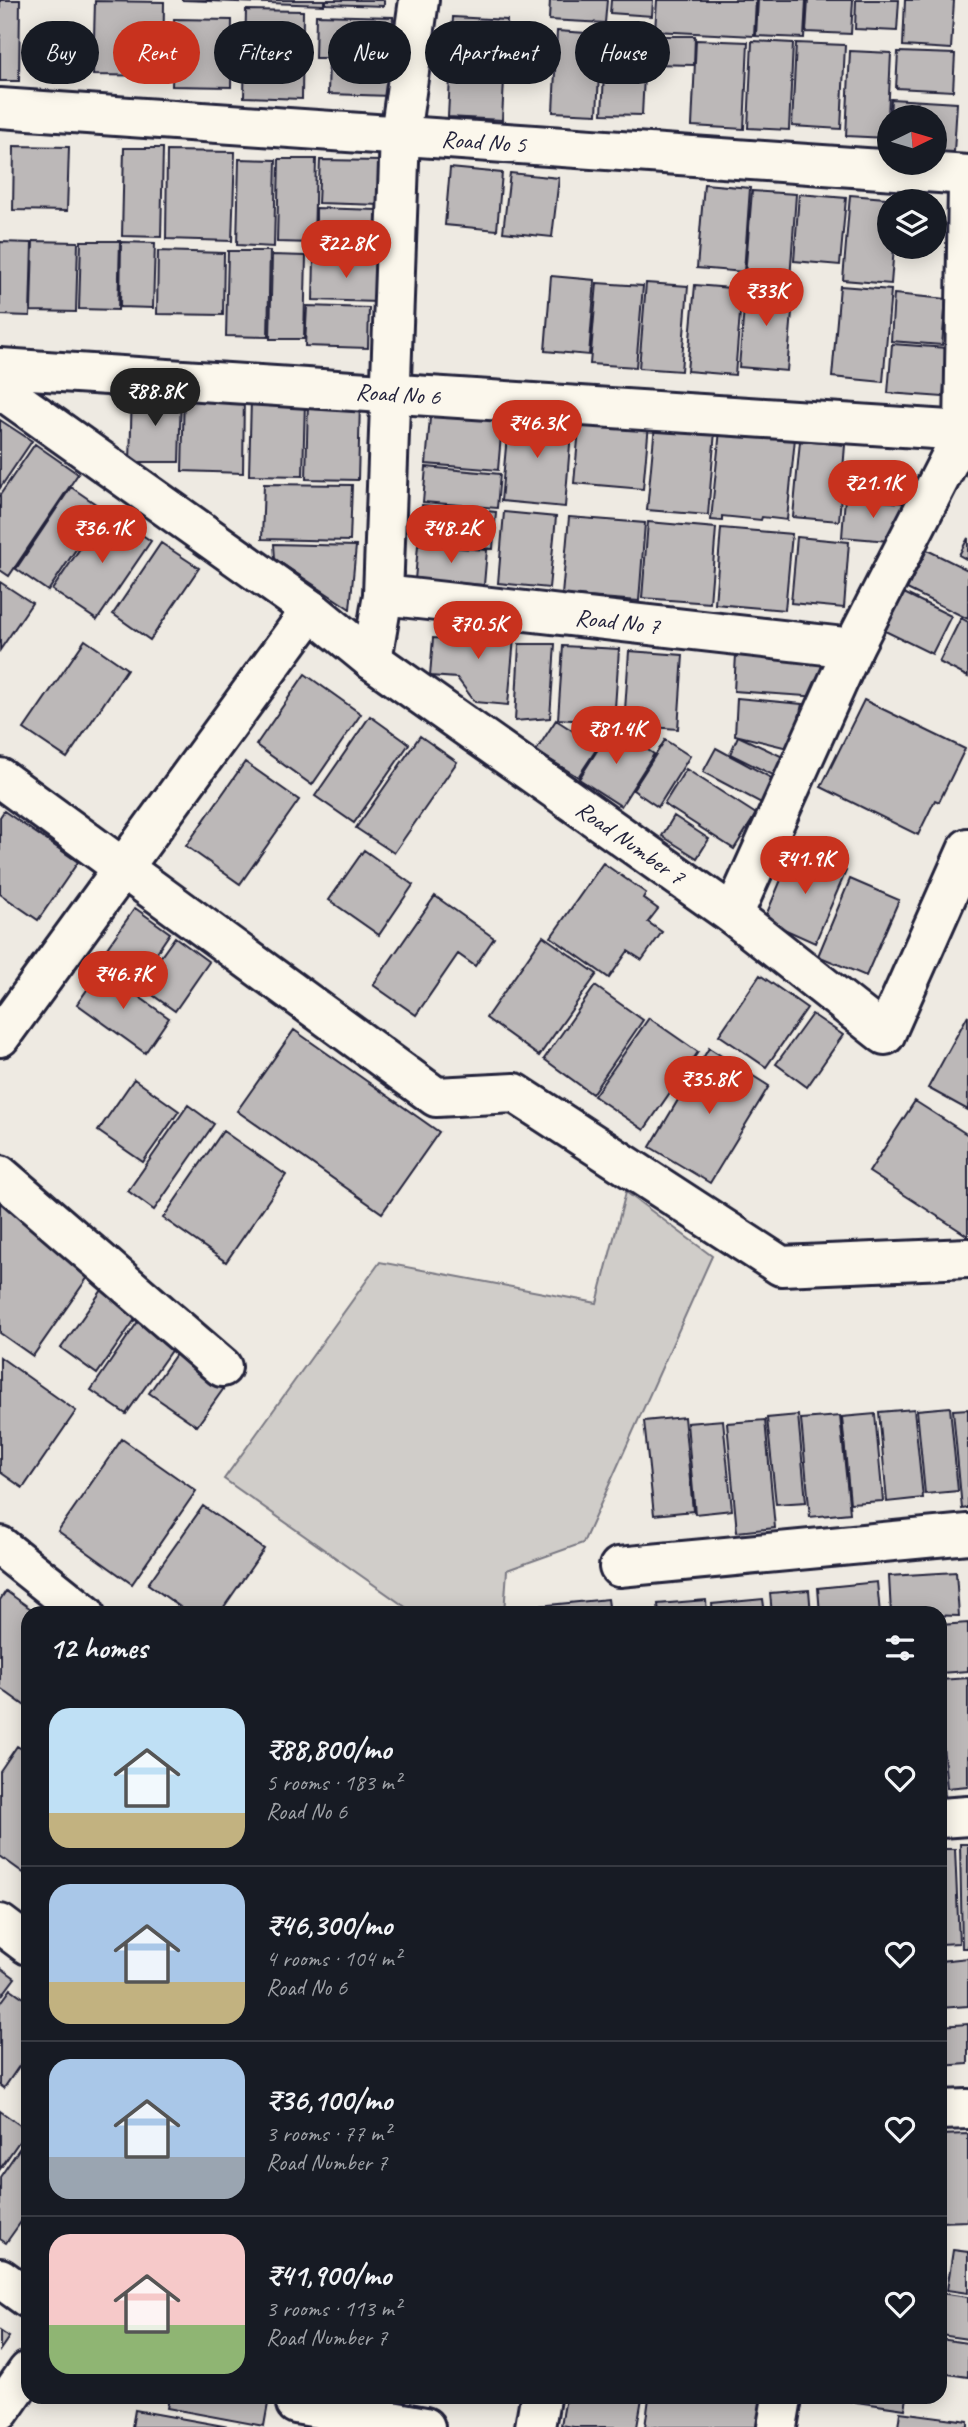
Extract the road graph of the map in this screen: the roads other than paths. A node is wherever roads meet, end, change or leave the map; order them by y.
1 (419, 0) edge
2 (0, 108) edge
3 (400, 135) junction
4 (968, 175) edge
5 (968, 186) edge
6 (0, 368) edge
7 (0, 390) edge
8 (390, 394) junction
9 (964, 431) junction
10 (383, 595) junction
11 (311, 610) junction
12 (853, 648) junction
13 (372, 660) junction
14 (0, 778) edge
15 (968, 848) edge
16 (123, 868) junction
17 (733, 915) junction
18 (0, 1037) edge
19 (0, 1175) edge
20 (968, 1258) edge
21 (222, 1367) dead end
22 (968, 1534) edge
23 (0, 1546) edge
24 (619, 1567) dead end
25 (75, 1606) edge
26 (968, 1816) edge
27 (947, 1818) edge
28 (0, 1924) edge
29 (21, 1940) edge
30 (968, 2109) edge
31 (947, 2110) edge
32 (0, 2278) edge
33 (21, 2293) edge
34 (21, 2381) edge
35 (539, 2404) edge
36 (781, 2404) edge
37 (295, 2410) edge
38 (0, 2412) edge
39 (425, 2427) edge
40 (535, 2427) edge
41 (776, 2427) edge

1 - 3 street
2 - 3 street, Road No 5
3 - 4 street, Road No 5
3 - 8 street
5 - 9 street
6 - 8 street, Road No 6
7 - 11 street, Road Number 7
8 - 9 street, Road No 6
8 - 10 street
9 - 12 street
10 - 12 street, Road No 7
10 - 13 street
11 - 13 street, Road Number 7
11 - 16 street
12 - 17 street
13 - 17 street, Road Number 7
14 - 16 street
15 - 17 street, Road Number 7
16 - 18 street
16 - 20 street
19 - 21 street
22 - 24 street
23 - 25 street
26 - 27 street
28 - 29 street
30 - 31 street
32 - 33 street
34 - 38 street
35 - 40 street
36 - 41 street
37 - 39 street

